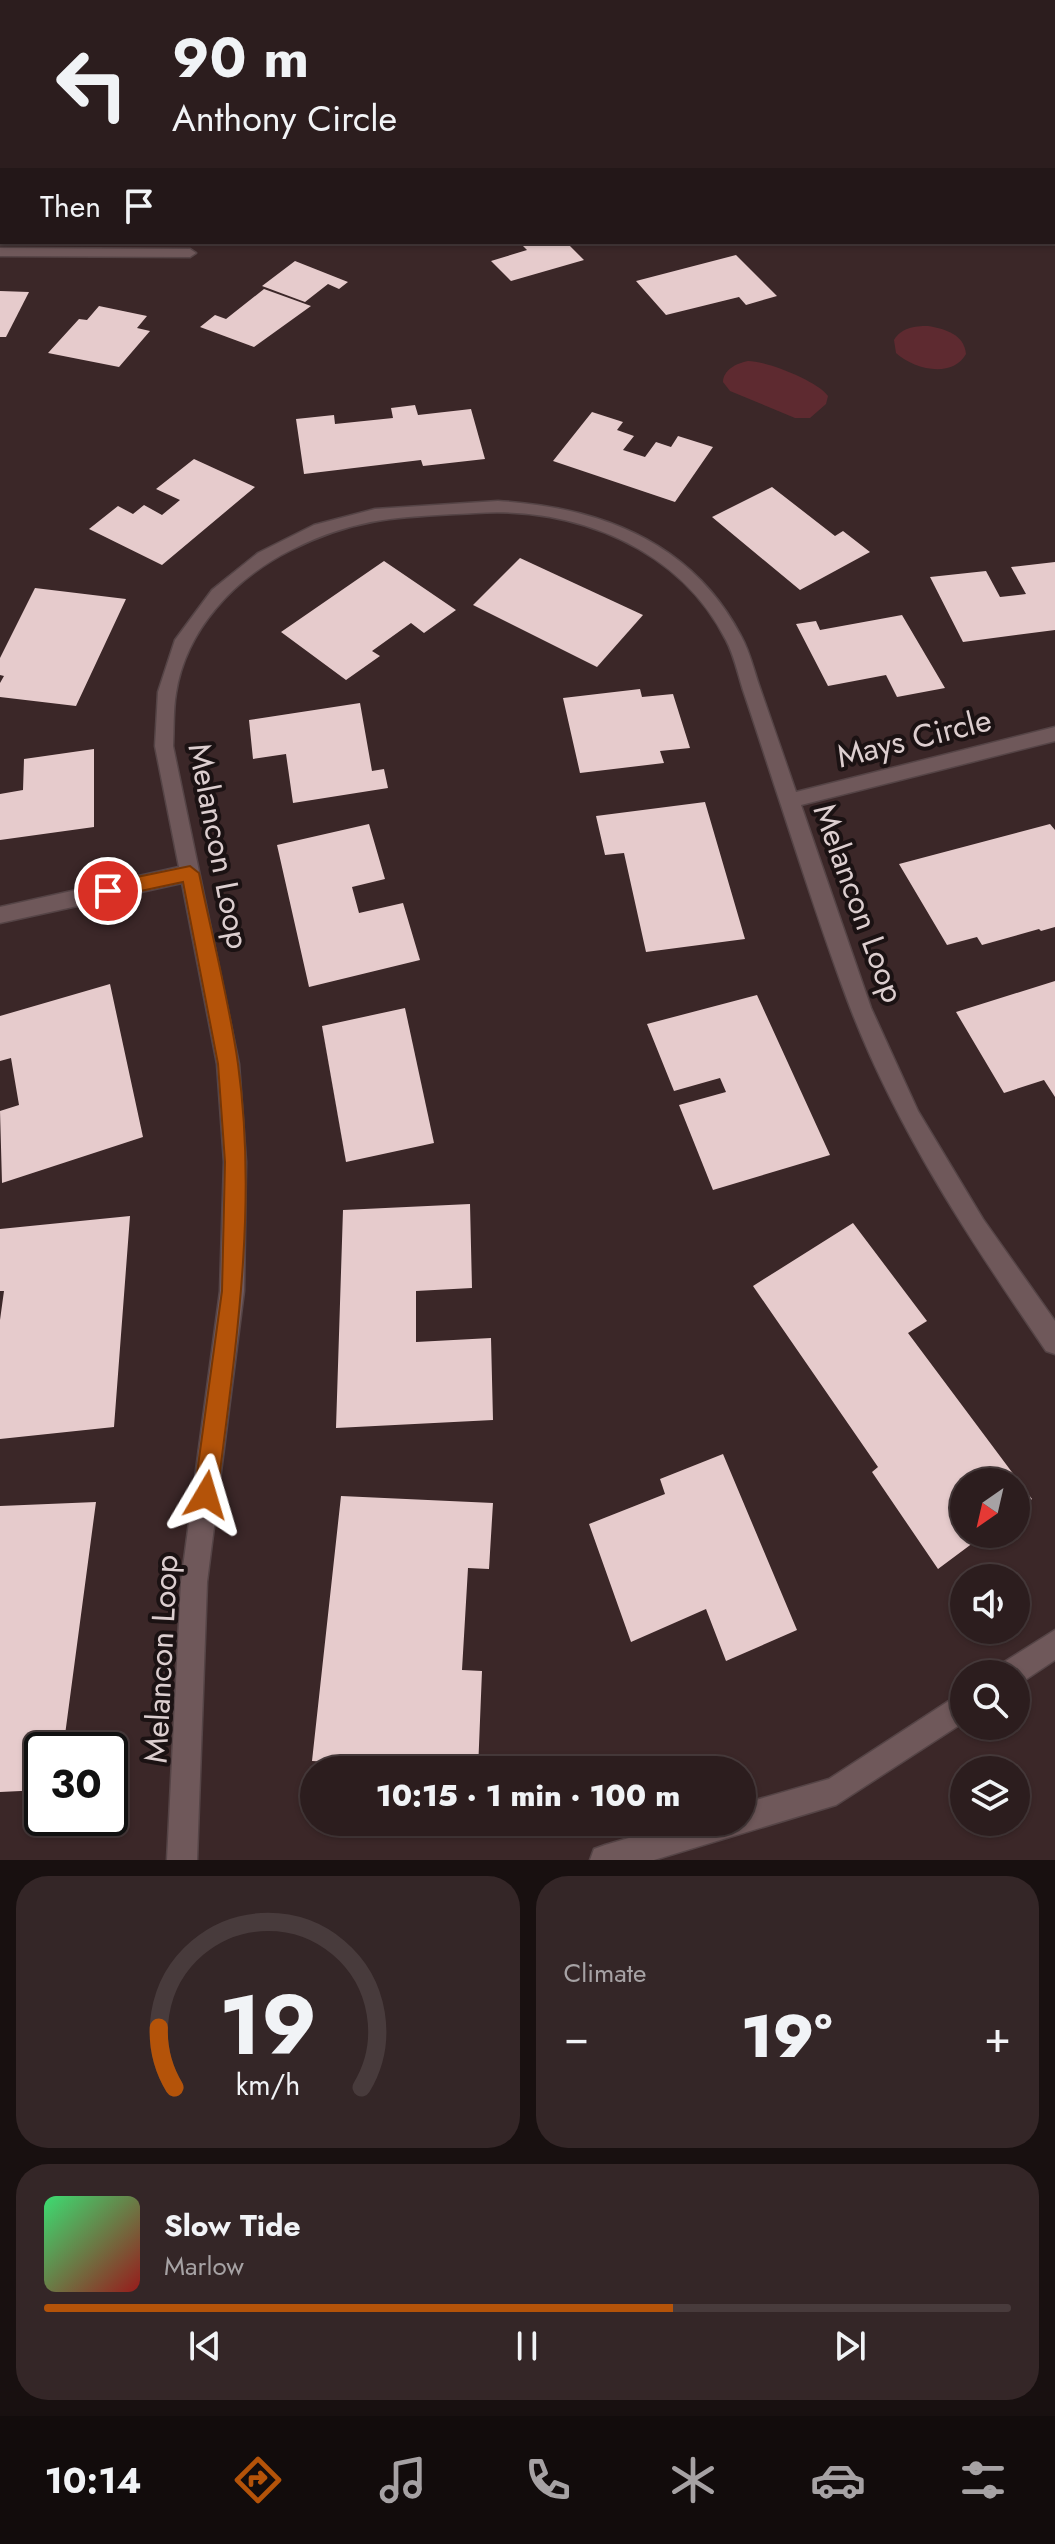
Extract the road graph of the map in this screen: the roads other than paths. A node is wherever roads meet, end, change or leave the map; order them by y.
1 (0, 252) edge
2 (190, 253) dead end
3 (1055, 734) edge
4 (788, 801) junction
5 (190, 873) junction
6 (0, 915) edge
7 (1055, 1342) edge
8 (1055, 1644) edge
9 (1030, 1661) edge
10 (950, 1714) edge
11 (756, 1815) edge
12 (685, 1836) edge
13 (182, 1860) edge
14 (605, 1860) edge

1 - 2 street
3 - 4 street, Mays Circle
4 - 5 street, Melancon Loop
4 - 7 street, Melancon Loop
5 - 6 street
5 - 13 street, Melancon Loop
8 - 9 street
10 - 11 street
12 - 14 street

